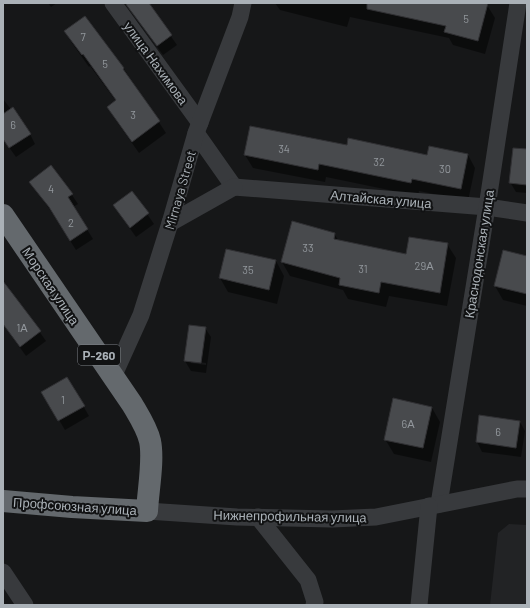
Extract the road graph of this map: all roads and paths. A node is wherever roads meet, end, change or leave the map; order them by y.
1 (113, 3) edge
2 (243, 3) edge
3 (518, 3) edge
4 (198, 128) junction
5 (234, 187) junction
6 (487, 207) junction
7 (527, 213) edge
8 (3, 215) edge
9 (170, 223) junction
10 (113, 377) junction
11 (527, 489) edge
12 (3, 501) edge
13 (434, 505) junction
14 (147, 511) junction
15 (258, 517) junction
16 (3, 572) edge
17 (25, 605) edge
18 (314, 605) edge
19 (419, 605) edge

1 - 4 street, улица Нахимова
2 - 4 street, Mirnaya Street
3 - 6 street, Краснодонская улица
4 - 5 street, улица Нахимова
4 - 9 street, Mirnaya Street
5 - 6 street, Алтайская улица
5 - 9 street
6 - 7 street, Алтайская улица
6 - 13 street, Краснодонская улица
8 - 10 highway, Морская улица / Р-260
9 - 10 street, Mirnaya Street
10 - 14 highway, Морская улица / Р-260
11 - 13 street, Нижнепрофильная улица
12 - 14 highway, Профсоюзная улица
13 - 15 street, Нижнепрофильная улица
13 - 19 street, Краснодонская улица
14 - 15 street, Нижнепрофильная улица
15 - 18 street
16 - 17 street

